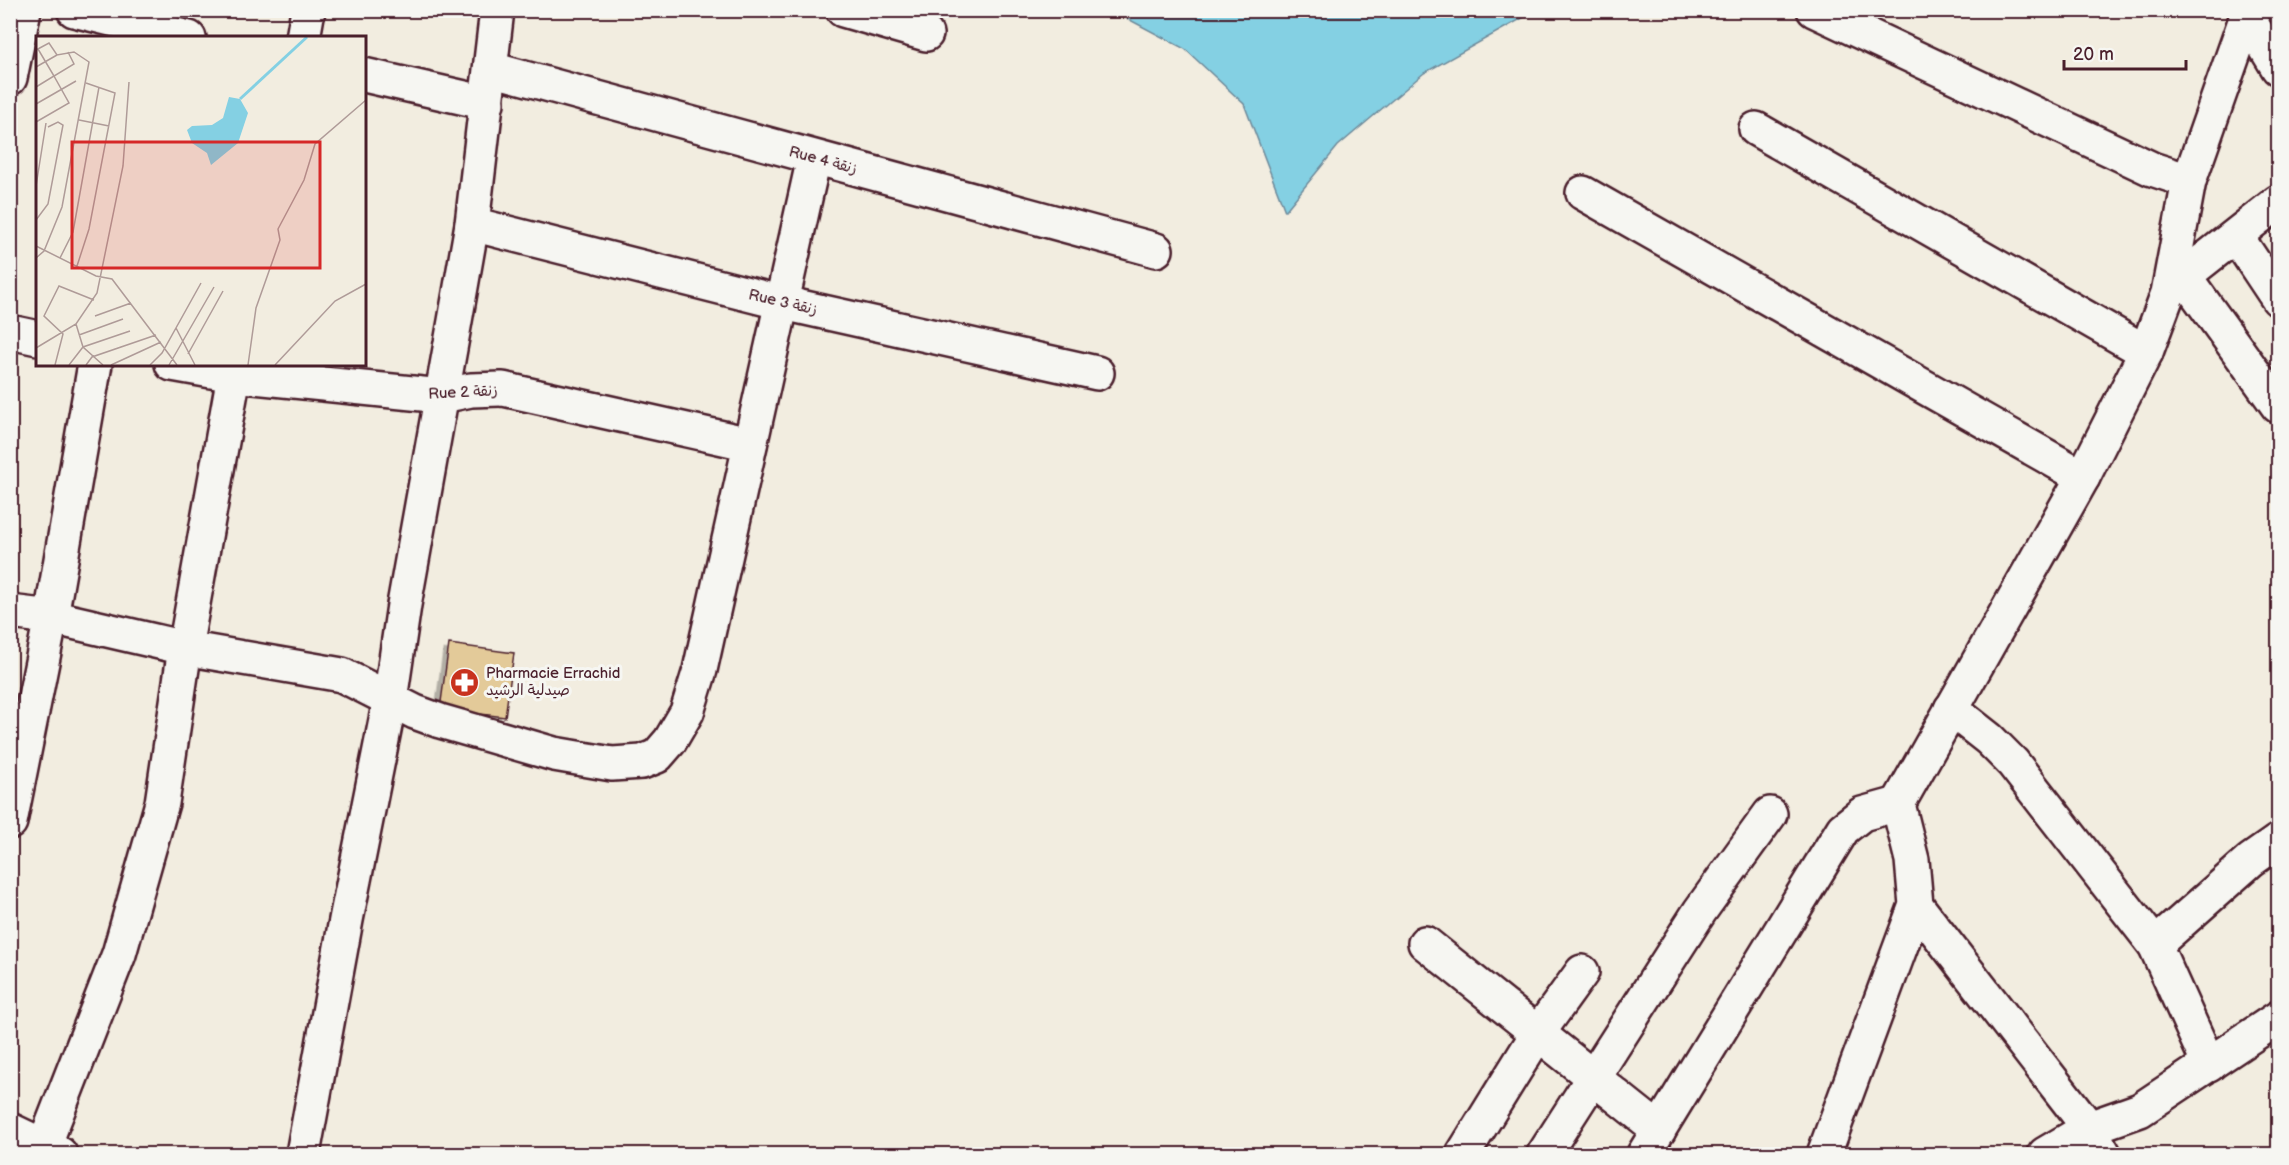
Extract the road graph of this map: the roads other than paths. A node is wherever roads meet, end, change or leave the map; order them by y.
1 (24, 10) edge
2 (74, 10) edge
3 (308, 10) edge
4 (497, 10) edge
5 (843, 10) edge
6 (1814, 10) edge
7 (2247, 13) edge
8 (157, 26) edge
9 (926, 34) dead end
10 (184, 36) edge
11 (303, 36) edge
12 (2278, 68) edge
13 (491, 69) junction
14 (366, 75) edge
15 (10, 78) edge
16 (487, 103) junction
17 (1756, 129) dead end
18 (814, 158) junction
19 (2189, 181) junction
20 (1583, 193) dead end
21 (2278, 202) edge
22 (472, 224) junction
23 (2236, 236) junction
24 (1156, 250) dead end
25 (2176, 285) junction
26 (2278, 300) edge
27 (783, 303) junction
28 (10, 332) edge
29 (36, 338) edge
30 (2146, 352) junction
31 (95, 366) edge
32 (193, 366) edge
33 (235, 370) edge
34 (1097, 373) dead end
35 (442, 396) junction
36 (2278, 406) edge
37 (750, 444) junction
38 (2083, 477) junction
39 (10, 612) edge
40 (51, 616) junction
41 (184, 648) junction
42 (390, 700) junction
43 (1951, 709) junction
44 (1898, 804) junction
45 (1770, 814) dead end
46 (10, 822) edge
47 (2278, 841) edge
48 (1916, 905) junction
49 (1425, 943) dead end
50 (2155, 945) junction
51 (1582, 972) dead end
52 (2278, 1018) edge
53 (1538, 1033) junction
54 (2209, 1065) junction
55 (1594, 1076) junction
56 (10, 1130) edge
57 (2097, 1141) edge
58 (1652, 1142) edge
59 (52, 1150) edge
60 (303, 1155) edge
61 (1463, 1155) edge
62 (1544, 1155) edge
63 (1824, 1155) edge
64 (2045, 1155) edge

1 - 15 street
2 - 8 street
3 - 11 street
4 - 13 street
5 - 9 street
6 - 19 street
7 - 12 street
7 - 19 street
8 - 10 street
13 - 16 street
13 - 18 street, Rue 4 زنقة
14 - 16 street
16 - 22 street
17 - 30 street
18 - 24 street, Rue 4 زنقة
18 - 27 street
19 - 25 street
20 - 38 street
21 - 23 street
22 - 27 street, Rue 3 زنقة
22 - 35 street
23 - 25 street
23 - 26 street
25 - 30 street
25 - 36 street
27 - 34 street, Rue 3 زنقة
27 - 37 street
28 - 29 street
30 - 38 street
31 - 40 street
32 - 33 street, Rue 2 زنقة
33 - 35 street, Rue 2 زنقة
33 - 41 street
35 - 37 street, Rue 2 زنقة
35 - 42 street
37 - 42 street
38 - 43 street
39 - 40 street
40 - 41 street
40 - 46 street
41 - 42 street
41 - 59 street
42 - 60 street
43 - 44 street
43 - 50 street
44 - 48 street
44 - 58 street
45 - 55 street
47 - 50 street
48 - 57 street
48 - 63 street
49 - 53 street
50 - 54 street
51 - 53 street
52 - 54 street
53 - 55 street
53 - 61 street
54 - 57 street
55 - 58 street
55 - 62 street
56 - 59 street
57 - 64 street

